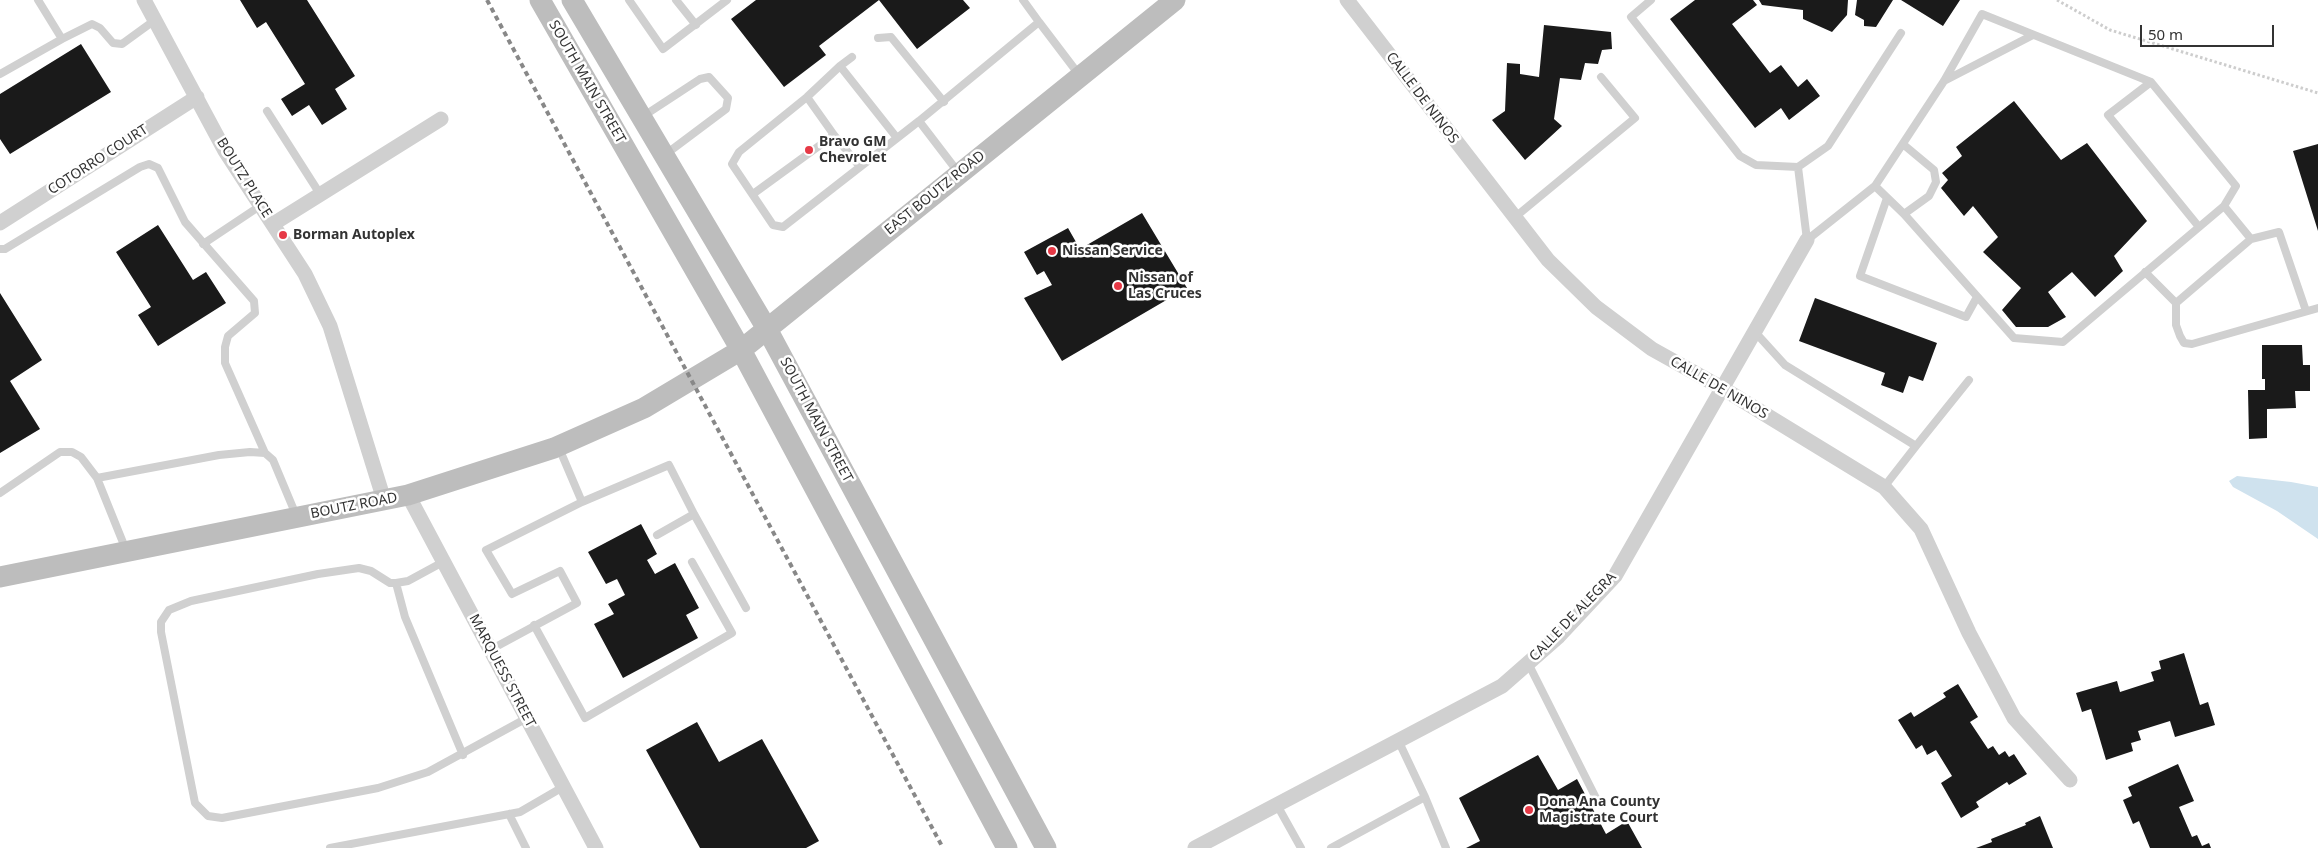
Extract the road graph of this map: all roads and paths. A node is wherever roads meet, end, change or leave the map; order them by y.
1 (38, 0) edge
2 (144, 0) edge
3 (540, 0) edge
4 (572, 0) edge
5 (629, 0) edge
6 (676, 0) edge
7 (727, 0) edge
8 (1023, 0) edge
9 (1347, 0) edge
10 (1652, 0) edge
11 (2057, 0) edge
12 (1166, 3) edge
13 (154, 20) junction
14 (1039, 22) junction
15 (696, 26) junction
16 (1901, 33) dead end
17 (2033, 35) junction
18 (878, 38) dead end
19 (62, 39) junction
20 (852, 57) dead end
21 (840, 66) junction
22 (0, 74) edge
23 (1080, 76) junction
24 (1601, 77) dead end
25 (1944, 81) junction
26 (2150, 82) junction
27 (2318, 93) edge
28 (196, 97) junction
29 (807, 97) junction
30 (944, 102) junction
31 (267, 111) dead end
32 (642, 117) junction
33 (441, 119) dead end
34 (919, 121) junction
35 (834, 134) junction
36 (897, 138) junction
37 (1904, 145) junction
38 (664, 155) junction
39 (860, 167) junction
40 (1798, 167) junction
41 (960, 174) junction
42 (1875, 186) junction
43 (320, 194) junction
44 (753, 194) junction
45 (1887, 198) junction
46 (260, 206) junction
47 (2224, 206) junction
48 (1904, 214) junction
49 (1514, 218) junction
50 (0, 223) edge
51 (273, 224) junction
52 (2199, 227) junction
53 (2251, 239) junction
54 (1807, 240) junction
55 (203, 244) junction
56 (0, 249) edge
57 (2146, 272) junction
58 (1978, 297) junction
59 (2176, 303) junction
60 (2318, 308) edge
61 (2306, 312) junction
62 (767, 329) junction
63 (1754, 332) junction
64 (741, 350) junction
65 (692, 380) joint
66 (1969, 380) dead end
67 (1722, 388) junction
68 (558, 446) junction
69 (1916, 446) junction
70 (265, 453) junction
71 (97, 478) junction
72 (1884, 487) junction
73 (0, 493) edge
74 (408, 495) junction
75 (384, 500) junction
76 (582, 502) junction
77 (694, 514) junction
78 (296, 517) junction
79 (657, 535) dead end
80 (127, 551) junction
81 (444, 562) junction
82 (692, 562) dead end
83 (0, 577) edge
84 (396, 584) junction
85 (746, 608) dead end
86 (534, 625) junction
87 (490, 650) junction
88 (1528, 663) junction
89 (527, 718) junction
90 (1398, 740) junction
91 (463, 755) junction
92 (2070, 780) dead end
93 (564, 787) junction
94 (1425, 797) junction
95 (1599, 804) dead end
96 (1277, 805) junction
97 (508, 814) junction
98 (330, 848) edge
99 (526, 848) edge
100 (596, 848) edge
101 (1006, 848) edge
102 (1046, 848) edge
103 (1195, 848) edge
104 (1301, 848) edge
105 (1331, 848) edge
106 (1445, 848) edge

1 - 19 lane
2 - 13 street, BOUTZ PLACE
3 - 64 main road, SOUTH MAIN STREET
4 - 32 main road, SOUTH MAIN STREET
5 - 15 lane
6 - 15 lane
7 - 15 lane
8 - 14 lane
9 - 49 street, CALLE DE NINOS
10 - 40 lane
11 - 27 path
12 - 23 main road, EAST BOUTZ ROAD
13 - 19 lane
13 - 28 street, BOUTZ PLACE
14 - 23 lane
14 - 30 lane
16 - 40 lane
17 - 25 lane
17 - 25 lane
17 - 26 lane
18 - 30 lane
19 - 22 lane
20 - 21 lane
21 - 29 lane
21 - 36 lane
23 - 41 main road, EAST BOUTZ ROAD
24 - 49 lane
25 - 37 lane
26 - 47 lane
26 - 52 lane
28 - 46 street, BOUTZ PLACE
28 - 50 street, COTORRO COURT
29 - 35 lane
29 - 44 lane
30 - 34 lane
31 - 43 lane
32 - 38 main road, SOUTH MAIN STREET
32 - 38 lane
33 - 43 street
34 - 36 lane
34 - 41 lane
35 - 39 lane
35 - 44 lane
36 - 39 lane
37 - 42 lane
37 - 48 lane
38 - 62 main road, SOUTH MAIN STREET
39 - 44 lane
40 - 54 lane
41 - 62 main road, EAST BOUTZ ROAD
42 - 45 lane
42 - 54 lane
43 - 51 street
45 - 48 lane
45 - 58 lane
46 - 51 street, BOUTZ PLACE
46 - 55 lane
47 - 52 lane
47 - 53 lane
48 - 58 lane
49 - 67 street, CALLE DE NINOS
51 - 75 street, BOUTZ PLACE
52 - 57 lane
53 - 59 lane
53 - 61 lane
54 - 63 street, CALLE DE ALEGRA
55 - 56 lane
55 - 70 lane
57 - 58 lane
57 - 59 lane
59 - 61 lane
60 - 61 lane
62 - 64 main road, EAST BOUTZ ROAD
62 - 102 main road, SOUTH MAIN STREET
63 - 67 street, CALLE DE ALEGRA
63 - 69 lane
64 - 65 main road, EAST BOUTZ ROAD
64 - 101 main road, SOUTH MAIN STREET
65 - 68 main road, BOUTZ ROAD
66 - 69 lane
67 - 72 street, CALLE DE NINOS
67 - 88 street, CALLE DE ALEGRA
68 - 74 main road, BOUTZ ROAD
68 - 76 lane
69 - 72 lane
70 - 71 lane
70 - 78 lane
71 - 73 lane
71 - 80 lane
72 - 92 street, CALLE DE NINOS
74 - 75 main road, BOUTZ ROAD
74 - 81 street, MARQUESS STREET
75 - 78 main road, BOUTZ ROAD
76 - 77 lane
76 - 86 lane
77 - 79 lane
77 - 85 lane
78 - 80 main road, BOUTZ ROAD
80 - 83 main road, BOUTZ ROAD
81 - 84 lane
81 - 87 street, MARQUESS STREET
82 - 86 lane
84 - 91 lane
84 - 91 lane
86 - 87 lane
87 - 89 street, MARQUESS STREET
88 - 90 street, CALLE DE ALEGRA
88 - 95 lane
89 - 91 lane
89 - 93 street, MARQUESS STREET
90 - 94 lane
90 - 96 street, CALLE DE ALEGRA
93 - 97 lane
93 - 100 street, MARQUESS STREET
94 - 105 lane
94 - 106 lane
96 - 103 street, CALLE DE ALEGRA
96 - 104 lane
97 - 98 lane
97 - 99 lane

